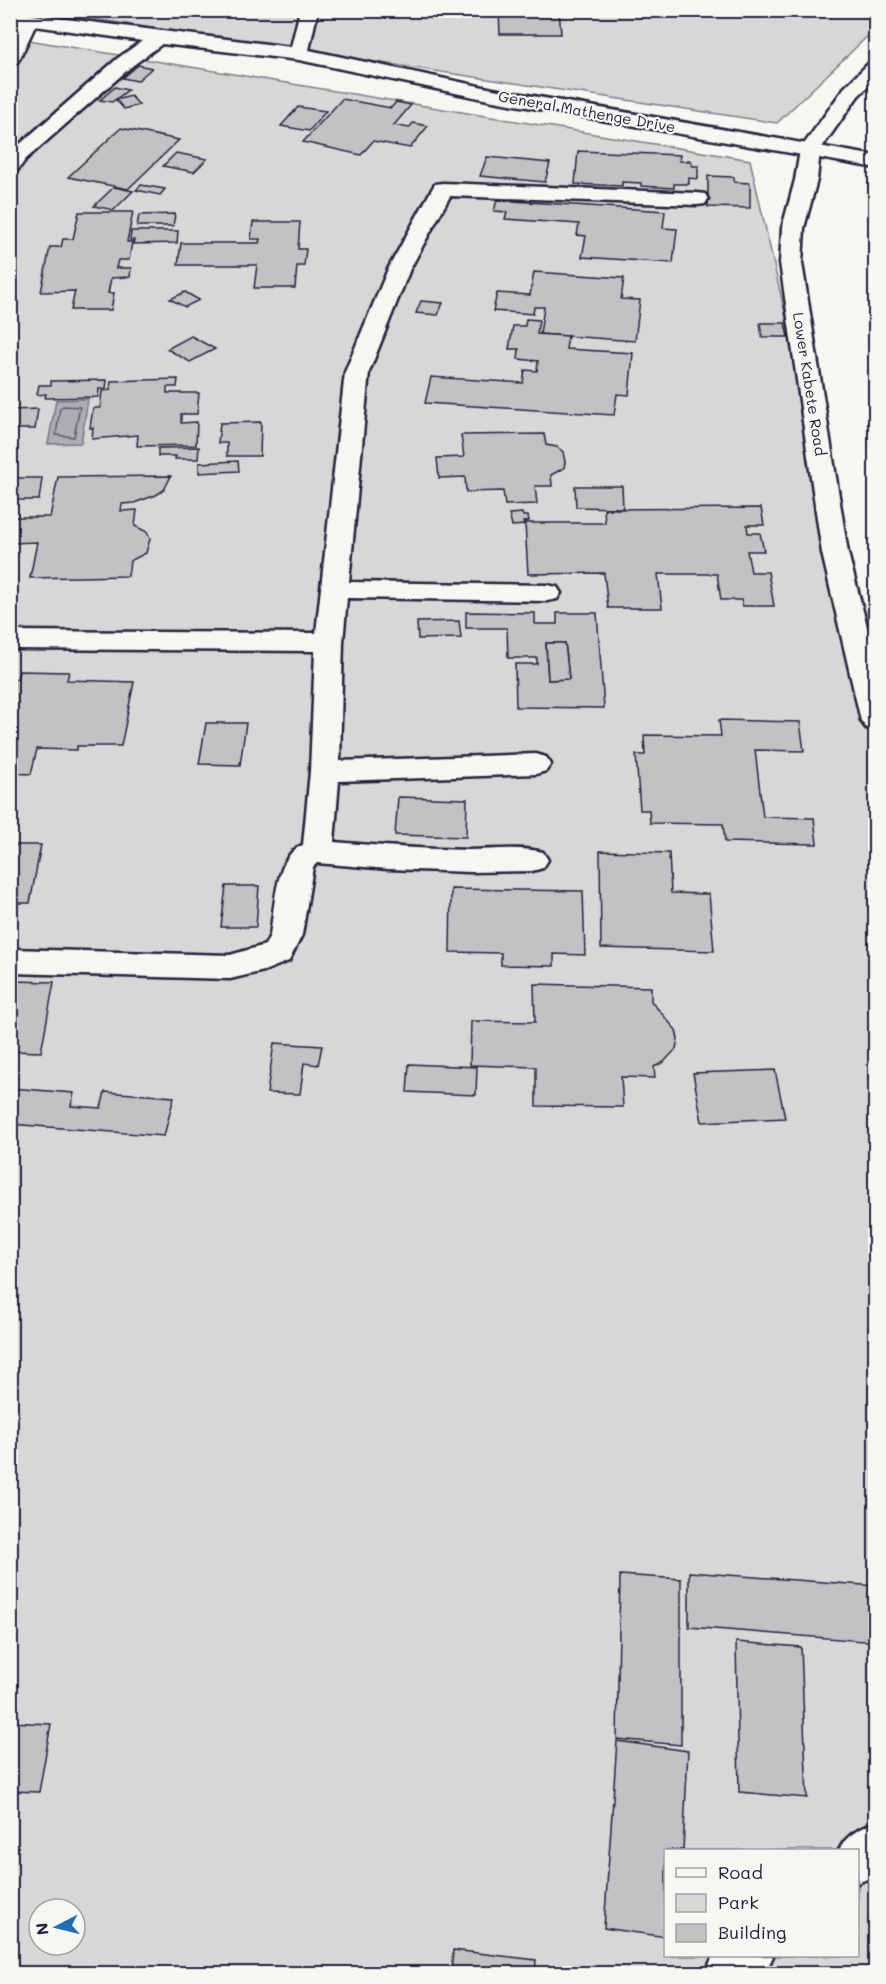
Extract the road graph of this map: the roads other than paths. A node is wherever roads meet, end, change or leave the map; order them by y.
1 (58, 10) edge
2 (110, 10) edge
3 (309, 10) edge
4 (19, 19) edge
5 (87, 22) junction
6 (158, 38) junction
7 (299, 54) junction
8 (10, 58) edge
9 (876, 67) edge
10 (810, 150) junction
11 (876, 162) edge
12 (10, 167) edge
13 (697, 199) dead end
14 (335, 590) junction
15 (547, 593) dead end
16 (10, 640) edge
17 (329, 642) junction
18 (876, 721) edge
19 (536, 764) dead end
20 (326, 771) junction
21 (330, 851) junction
22 (532, 860) dead end
23 (10, 961) edge
24 (876, 1844) edge
25 (859, 1859) edge
26 (748, 1957) edge
27 (728, 1974) edge

1 - 5 street
2 - 5 street
3 - 7 street
4 - 5 street
4 - 8 street
5 - 6 street, General Mathenge Drive
6 - 7 street, General Mathenge Drive
6 - 12 street
7 - 10 street, General Mathenge Drive
9 - 10 street, Lower Kabete Road
10 - 11 street, General Mathenge Drive
10 - 18 street, Lower Kabete Road
13 - 14 street
14 - 15 street
14 - 17 street
16 - 17 street
17 - 20 street
19 - 20 street
20 - 21 street
21 - 22 street
21 - 23 street
24 - 25 street
26 - 27 street

